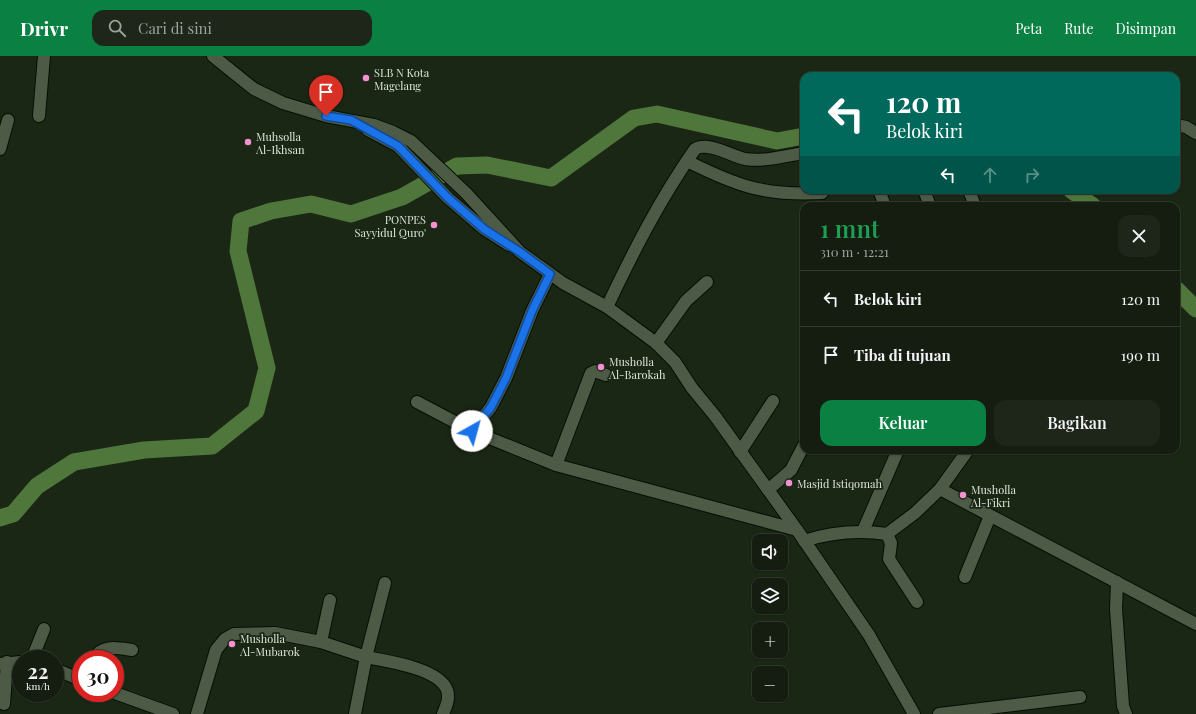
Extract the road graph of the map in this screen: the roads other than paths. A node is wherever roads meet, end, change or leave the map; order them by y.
1 (44, 56) edge
2 (213, 56) edge
3 (39, 116) dead end
4 (8, 120) dead end
5 (351, 120) junction
6 (1180, 126) edge
7 (1196, 132) edge
8 (0, 149) edge
9 (800, 154) edge
10 (687, 161) junction
11 (800, 194) edge
12 (520, 252) junction
13 (550, 274) junction
14 (707, 282) dead end
15 (606, 307) junction
16 (656, 343) junction
17 (606, 375) dead end
18 (773, 401) dead end
19 (418, 402) dead end
20 (472, 431) junction
21 (740, 452) junction
22 (800, 453) edge
23 (896, 454) edge
24 (965, 454) edge
25 (556, 465) junction
26 (940, 489) junction
27 (768, 490) junction
28 (990, 516) junction
29 (797, 530) junction
30 (863, 531) junction
31 (887, 534) junction
32 (804, 541) junction
33 (965, 577) dead end
34 (1117, 582) junction
35 (385, 583) dead end
36 (330, 600) dead end
37 (917, 602) dead end
38 (1196, 624) edge
39 (44, 629) dead end
40 (320, 642) junction
41 (36, 650) edge
42 (102, 650) edge
43 (132, 650) dead end
44 (366, 657) junction
45 (3, 663) edge
46 (124, 696) edge
47 (1080, 697) dead end
48 (4, 704) dead end
49 (173, 714) edge
50 (197, 714) edge
51 (355, 714) edge
52 (442, 714) edge
53 (914, 714) edge
54 (939, 714) edge
55 (1126, 714) edge

1 - 3 street
2 - 5 street
4 - 8 street
5 - 12 street
5 - 12 street
6 - 7 street
9 - 10 street
10 - 11 street
10 - 15 street
12 - 13 street
13 - 15 street
13 - 20 street
14 - 16 street
15 - 16 street
16 - 21 street
17 - 25 street
18 - 21 street
19 - 20 street
20 - 25 street
21 - 27 street
22 - 27 street
23 - 30 street
24 - 26 street
25 - 29 street
26 - 28 street
26 - 31 street
27 - 29 street
28 - 33 street
28 - 34 street
29 - 32 street
30 - 31 street
30 - 32 street
31 - 37 street
32 - 53 street
34 - 38 street
34 - 55 street
35 - 44 street
36 - 40 street
39 - 41 street
40 - 44 street
40 - 50 street
42 - 43 street
44 - 51 street
44 - 52 street
45 - 48 street
46 - 49 street
47 - 54 street

